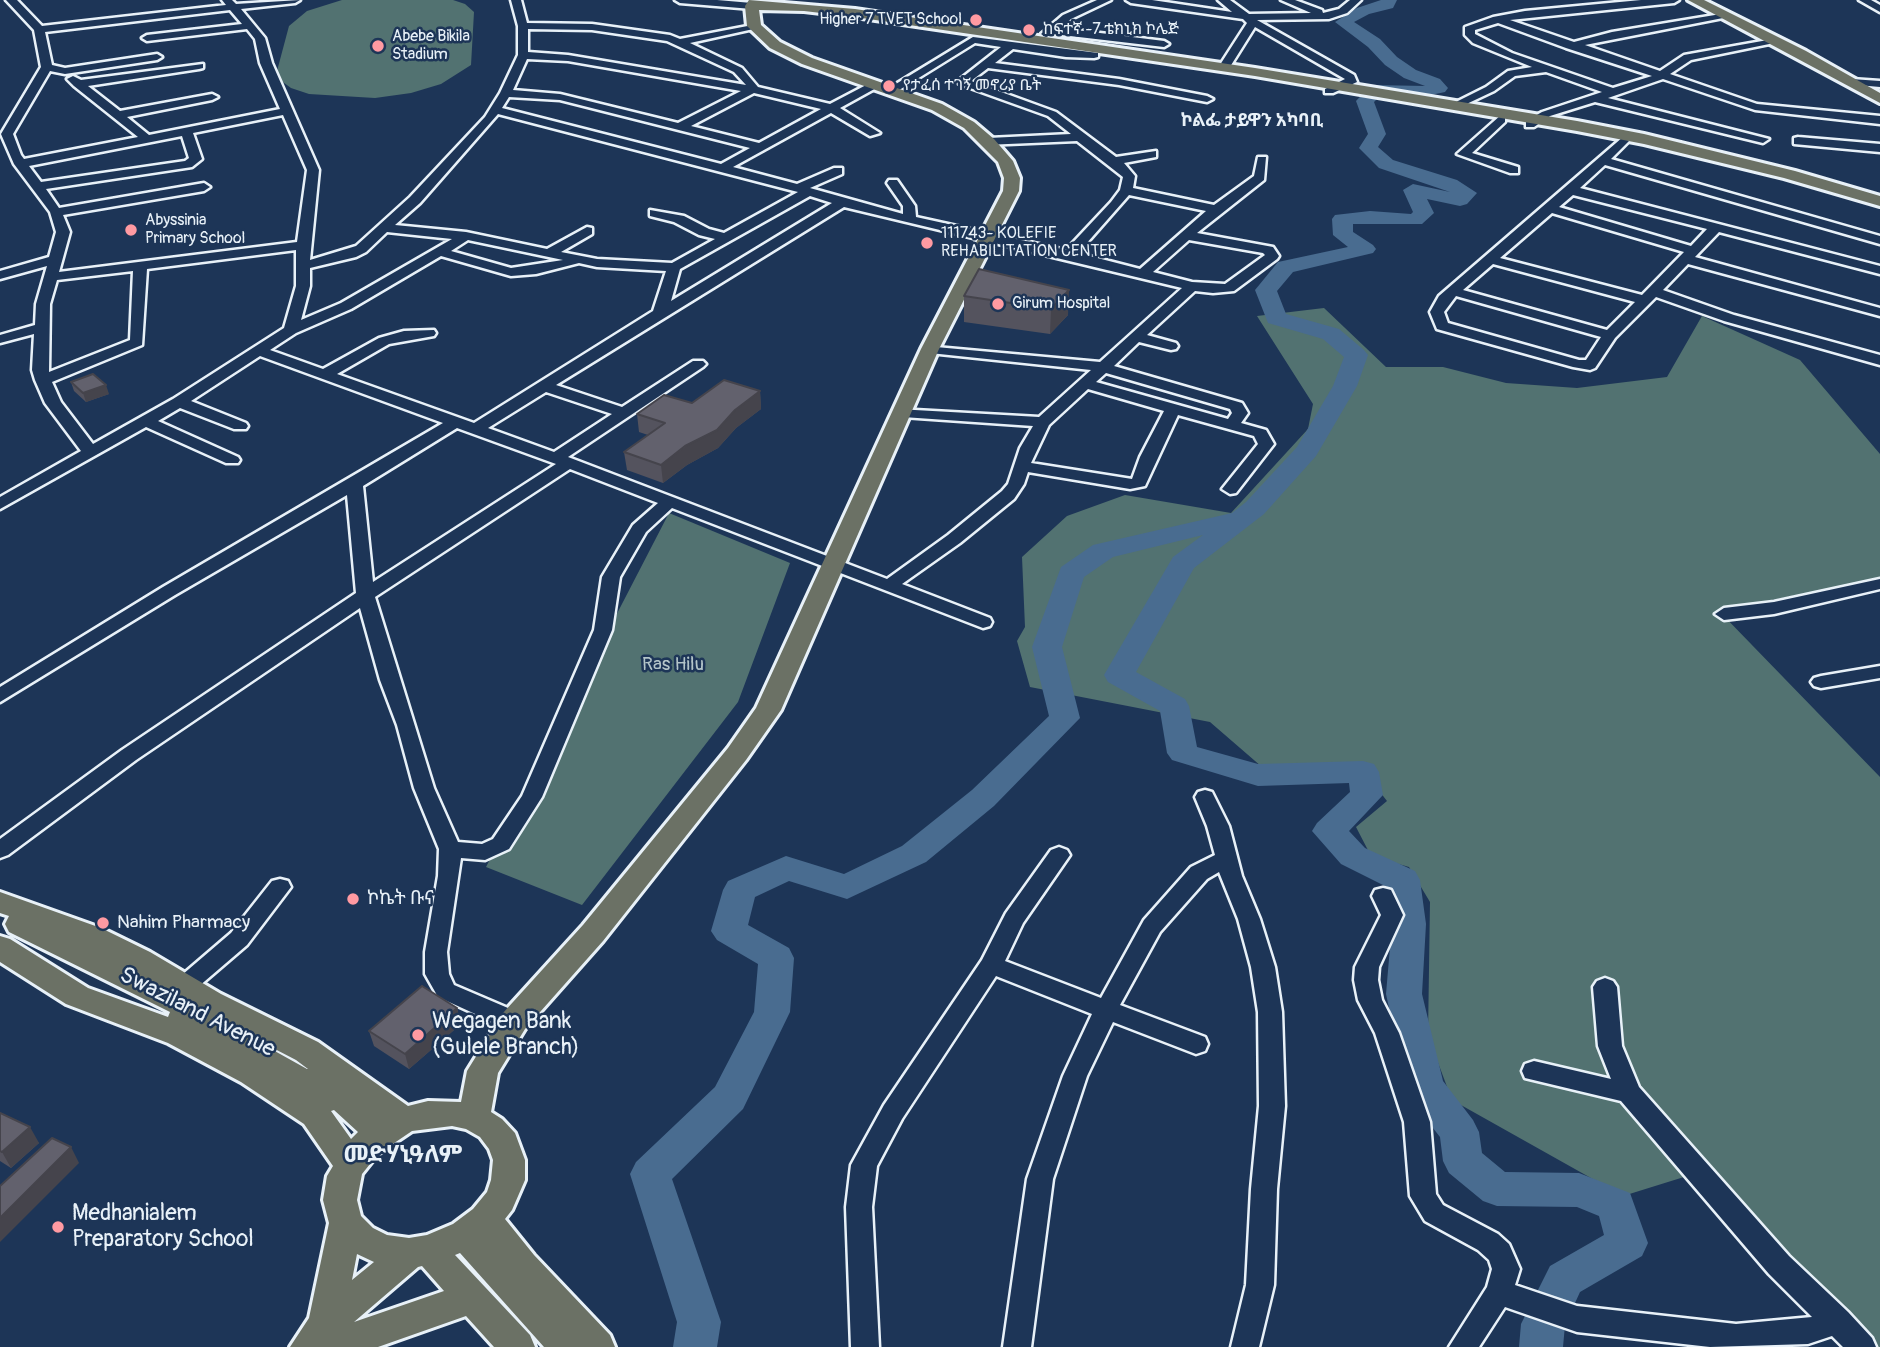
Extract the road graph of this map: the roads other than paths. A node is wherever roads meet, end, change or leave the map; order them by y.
1 (11, 0) edge
2 (295, 0) edge
3 (516, 0) edge
4 (680, 0) edge
5 (1106, 0) edge
6 (1131, 0) edge
7 (1223, 0) edge
8 (1286, 0) edge
9 (1356, 0) edge
10 (1674, 0) edge
11 (1695, 0) edge
12 (1705, 0) edge
13 (1864, 0) edge
14 (230, 4) edge
15 (1880, 9) edge
16 (753, 11) edge
17 (1723, 15) junction
18 (1329, 16) junction
19 (1497, 19) junction
20 (1251, 20) junction
21 (249, 26) junction
22 (523, 26) junction
23 (38, 29) junction
24 (1050, 30) junction
25 (147, 38) dead end
26 (1775, 40) junction
27 (680, 41) junction
28 (1011, 42) junction
29 (1037, 42) junction
30 (1164, 44) dead end
31 (1570, 46) junction
32 (523, 55) junction
33 (1508, 55) junction
34 (157, 57) dead end
35 (199, 65) dead end
36 (987, 65) junction
37 (47, 68) junction
38 (1224, 68) junction
39 (1546, 68) junction
40 (65, 71) junction
41 (1512, 73) junction
42 (1659, 77) junction
43 (1851, 82) junction
44 (78, 84) junction
45 (1880, 84) edge
46 (883, 88) junction
47 (753, 89) junction
48 (1334, 89) junction
49 (1613, 92) junction
50 (506, 93) junction
51 (212, 97) dead end
52 (1391, 98) junction
53 (1594, 98) junction
54 (1722, 98) junction
55 (1207, 99) dead end
56 (1880, 99) edge
57 (1710, 102) dead end
58 (1454, 106) junction
59 (1697, 106) dead end
60 (831, 108) junction
61 (496, 110) junction
62 (287, 111) junction
63 (1052, 114) junction
64 (117, 115) junction
65 (0, 116) edge
66 (17, 116) junction
67 (1675, 117) junction
68 (1501, 119) junction
69 (1880, 120) edge
70 (1532, 122) junction
71 (680, 127) junction
72 (186, 131) junction
73 (874, 133) dead end
74 (4, 134) edge
75 (145, 137) junction
76 (1080, 137) junction
77 (1763, 139) dead end
78 (1012, 140) junction
79 (1623, 141) junction
80 (1798, 141) dead end
81 (989, 142) junction
82 (759, 147) junction
83 (1880, 148) edge
84 (1152, 154) dead end
85 (1262, 160) dead end
86 (1602, 160) junction
87 (1113, 161) junction
88 (20, 164) junction
89 (723, 168) junction
90 (1514, 170) dead end
91 (838, 171) dead end
92 (892, 183) dead end
93 (36, 187) junction
94 (204, 187) dead end
95 (803, 190) junction
96 (1126, 190) junction
97 (1571, 190) junction
98 (1880, 201) edge
99 (841, 203) junction
100 (1548, 208) junction
101 (1880, 208) edge
102 (1216, 209) junction
103 (56, 212) junction
104 (655, 213) dead end
105 (910, 220) junction
106 (1717, 227) junction
107 (385, 228) junction
108 (587, 231) dead end
109 (466, 236) junction
110 (1185, 236) junction
111 (988, 237) junction
112 (727, 238) junction
113 (1880, 240) edge
114 (303, 244) junction
115 (441, 252) junction
116 (549, 253) junction
117 (1069, 255) junction
118 (1690, 255) junction
119 (57, 259) junction
120 (1488, 259) junction
121 (581, 260) junction
122 (304, 265) junction
123 (140, 266) junction
124 (674, 267) junction
125 (1880, 270) edge
126 (1145, 272) junction
127 (0, 275) edge
128 (49, 277) junction
129 (1192, 286) junction
130 (1452, 291) junction
131 (1649, 296) junction
132 (1880, 312) edge
133 (660, 313) junction
134 (42, 328) junction
135 (291, 330) junction
136 (429, 333) dead end
137 (13, 335) edge
138 (1610, 335) junction
139 (1138, 337) junction
140 (1171, 346) dead end
141 (930, 349) junction
142 (259, 351) junction
143 (1880, 360) edge
144 (698, 363) dead end
145 (1102, 367) junction
146 (325, 374) junction
147 (43, 380) junction
148 (1088, 384) junction
149 (544, 386) junction
150 (179, 402) junction
151 (1173, 409) junction
152 (903, 412) junction
153 (625, 413) junction
154 (146, 421) junction
155 (1043, 422) junction
156 (453, 423) junction
157 (1232, 424) junction
158 (240, 426) dead end
159 (476, 429) junction
160 (90, 452) junction
161 (232, 460) dead end
162 (562, 461) junction
163 (1022, 466) junction
164 (354, 484) junction
165 (1230, 489) dead end
166 (670, 501) junction
167 (0, 504) edge
168 (833, 566) junction
169 (1880, 584) edge
170 (888, 586) junction
171 (366, 598) junction
172 (1724, 614) dead end
173 (982, 622) dead end
174 (1880, 672) edge
175 (1821, 682) dead end
176 (0, 696) edge
177 (1205, 797) dead end
178 (450, 849) junction
179 (0, 850) edge
180 (1059, 855) dead end
181 (1226, 859) junction
182 (280, 887) dead end
183 (1383, 896) dead end
184 (0, 902) edge
185 (0, 916) edge
186 (0, 927) edge
187 (0, 947) edge
188 (991, 965) junction
189 (183, 987) junction
190 (1605, 987) dead end
191 (1107, 1008) junction
192 (514, 1021) junction
193 (1196, 1044) dead end
194 (1534, 1071) dead end
195 (1629, 1093) junction
196 (474, 1118) junction
197 (375, 1140) junction
198 (346, 1223) junction
199 (448, 1240) junction
200 (1499, 1292) junction
201 (473, 1297) junction
202 (1838, 1321) junction
203 (322, 1340) edge
204 (517, 1347) edge
205 (551, 1347) edge
206 (567, 1347) edge
207 (597, 1347) edge
208 (865, 1347) edge
209 (1017, 1347) edge
210 (1245, 1347) edge
211 (1463, 1347) edge
212 (1862, 1347) edge

1 - 23 street
2 - 14 street
3 - 22 street
4 - 16 street
5 - 24 street
6 - 20 street
7 - 20 street
8 - 18 street
9 - 18 street
10 - 19 street
11 - 12 street
11 - 17 main road
13 - 15 street
14 - 21 street
14 - 23 street
16 - 27 street
16 - 28 main road
16 - 46 main road
17 - 26 main road
17 - 31 street
18 - 20 street
19 - 31 street
19 - 33 street
20 - 38 street
20 - 48 street
21 - 25 street
21 - 62 street
22 - 27 street
22 - 32 street
23 - 37 street
24 - 29 street
24 - 30 street
26 - 42 street
26 - 43 main road
27 - 47 street
28 - 29 main road
28 - 36 street
28 - 46 street
28 - 48 main road
29 - 38 main road
31 - 42 street
32 - 47 street
32 - 50 street
33 - 39 street
33 - 41 street
34 - 40 street
35 - 44 street
36 - 55 street
36 - 63 street
37 - 40 street
37 - 66 street
38 - 48 main road
39 - 41 street
39 - 49 street
40 - 44 street
41 - 58 street
42 - 49 street
42 - 54 street
43 - 45 street
43 - 56 main road
44 - 64 street
46 - 60 street
46 - 81 main road
47 - 60 street
47 - 71 street
48 - 52 main road
49 - 53 street
50 - 61 street
50 - 71 street
51 - 64 street
52 - 58 main road
52 - 68 main road
53 - 67 street
53 - 70 street
54 - 57 street
54 - 69 street
58 - 70 main road
59 - 67 street
60 - 73 street
60 - 82 street
61 - 89 street
61 - 107 street
62 - 72 street
62 - 114 street
63 - 76 street
63 - 78 street
64 - 75 street
65 - 66 street
66 - 74 street
67 - 77 street
68 - 70 main road
68 - 90 street
70 - 79 main road
70 - 98 main road
71 - 82 street
72 - 75 street
72 - 93 street
74 - 88 street
75 - 88 street
76 - 78 street
76 - 87 street
78 - 81 street
79 - 86 street
79 - 101 main road
80 - 83 street
81 - 111 main road
82 - 89 street
84 - 87 street
85 - 102 street
86 - 97 street
86 - 113 street
87 - 96 street
88 - 93 street
89 - 95 street
91 - 95 street
92 - 105 street
93 - 103 street
94 - 103 street
95 - 99 street
95 - 112 street
96 - 102 street
96 - 117 street
97 - 100 street
97 - 106 street
99 - 105 street
99 - 133 street
100 - 118 street
100 - 120 street
102 - 110 street
103 - 119 street
104 - 112 street
105 - 111 street
106 - 118 street
106 - 125 street
107 - 109 street
107 - 122 street
108 - 116 street
109 - 115 street
109 - 116 street
110 - 126 street
110 - 129 street
111 - 117 street
111 - 141 main road
112 - 124 street
114 - 122 street
114 - 123 street
115 - 121 street
115 - 135 street
116 - 121 street
117 - 126 street
118 - 131 street
118 - 132 street
119 - 127 street
119 - 128 street
120 - 130 street
120 - 131 street
121 - 124 street
122 - 135 street
123 - 128 street
123 - 147 street
124 - 133 street
126 - 129 street
128 - 134 street
129 - 139 street
130 - 138 street
130 - 138 street
131 - 138 street
131 - 143 street
133 - 149 street
134 - 137 street
134 - 147 street
135 - 142 street
136 - 146 street
139 - 140 street
139 - 145 street
141 - 145 street
141 - 152 main road
142 - 146 street
142 - 150 street
144 - 153 street
145 - 148 street
145 - 157 street
146 - 156 street
147 - 160 street
148 - 151 street
148 - 155 street
149 - 153 street
149 - 159 street
150 - 154 street
150 - 158 street
151 - 157 street
151 - 163 street
152 - 155 street
152 - 168 main road
153 - 162 street
154 - 160 street
154 - 161 street
155 - 163 street
156 - 159 street
156 - 164 street
157 - 165 street
159 - 162 street
160 - 167 street
162 - 166 street
162 - 171 street
163 - 170 street
164 - 171 street
164 - 176 street
166 - 168 street
166 - 178 street
168 - 170 street
168 - 192 main road
169 - 172 street
170 - 173 street
171 - 178 street
171 - 179 street
174 - 175 street
177 - 181 street
178 - 192 street
180 - 188 street
181 - 191 street
181 - 210 street
182 - 189 street
183 - 200 street
184 - 189 main road
185 - 197 main road, Swaziland Avenue
186 - 197 main road, Swaziland Avenue
187 - 197 main road
188 - 191 street
188 - 208 street
189 - 197 main road
190 - 195 street
191 - 193 street
191 - 209 street
192 - 196 main road
194 - 195 street
195 - 202 street
196 - 197 main road
196 - 199 main road
197 - 198 main road
198 - 199 main road
198 - 203 main road
199 - 201 main road
199 - 203 main road
199 - 205 main road
199 - 206 main road
199 - 207 main road
200 - 202 street
200 - 211 street
201 - 203 main road
201 - 204 main road
202 - 212 street

